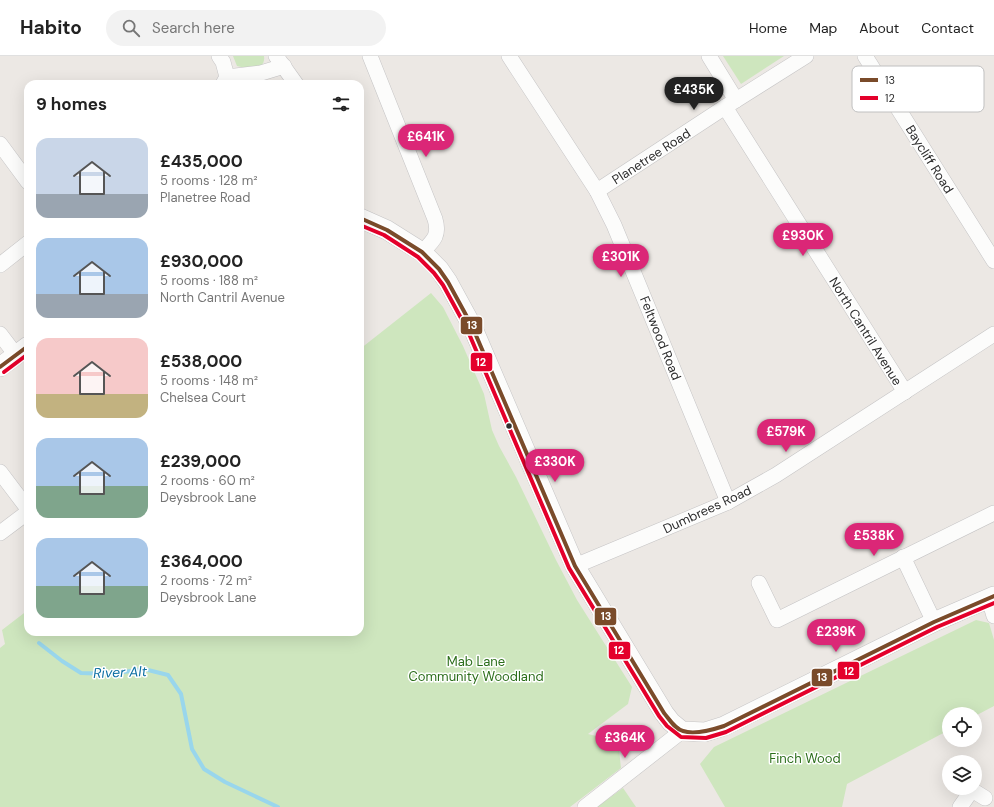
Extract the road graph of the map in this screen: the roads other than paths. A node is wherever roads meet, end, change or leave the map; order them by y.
1 (219, 56) edge
2 (370, 56) edge
3 (509, 56) edge
4 (709, 56) edge
5 (806, 56) edge
6 (865, 56) edge
7 (280, 61) edge
8 (871, 66) edge
9 (225, 80) edge
10 (293, 80) edge
11 (731, 103) junction
12 (900, 112) edge
13 (0, 144) edge
14 (24, 177) edge
15 (597, 191) junction
16 (364, 220) edge
17 (24, 246) edge
18 (422, 252) junction
19 (994, 262) edge
20 (0, 265) edge
21 (0, 334) edge
22 (994, 334) edge
23 (22, 350) edge
24 (0, 366) edge
25 (905, 392) junction
26 (0, 472) edge
27 (728, 502) junction
28 (24, 504) edge
29 (994, 514) edge
30 (24, 515) edge
31 (0, 533) edge
32 (903, 557) junction
33 (575, 566) junction
34 (759, 583) dead end
35 (992, 604) edge
36 (934, 622) junction
37 (682, 731) junction
38 (985, 798) dead end
39 (585, 807) edge
40 (960, 807) edge

1 - 9 street
2 - 18 street
3 - 15 street, Feltwood Road
4 - 11 street, North Cantril Avenue
5 - 11 street, Planetree Road
6 - 8 street, Baycliff Road
7 - 9 street
7 - 10 street
11 - 15 street, Planetree Road
11 - 25 street, North Cantril Avenue
12 - 19 street, Baycliff Road
13 - 14 street
15 - 27 street, Feltwood Road
16 - 18 street
17 - 20 street
18 - 33 street
21 - 23 street
22 - 25 street, Dumbrees Road
23 - 24 street
25 - 27 street, Dumbrees Road
26 - 28 street
27 - 33 street, Dumbrees Road
29 - 32 street
30 - 31 street
32 - 34 street
32 - 36 street
33 - 37 street
35 - 36 street
36 - 37 street
37 - 39 street
38 - 40 street

